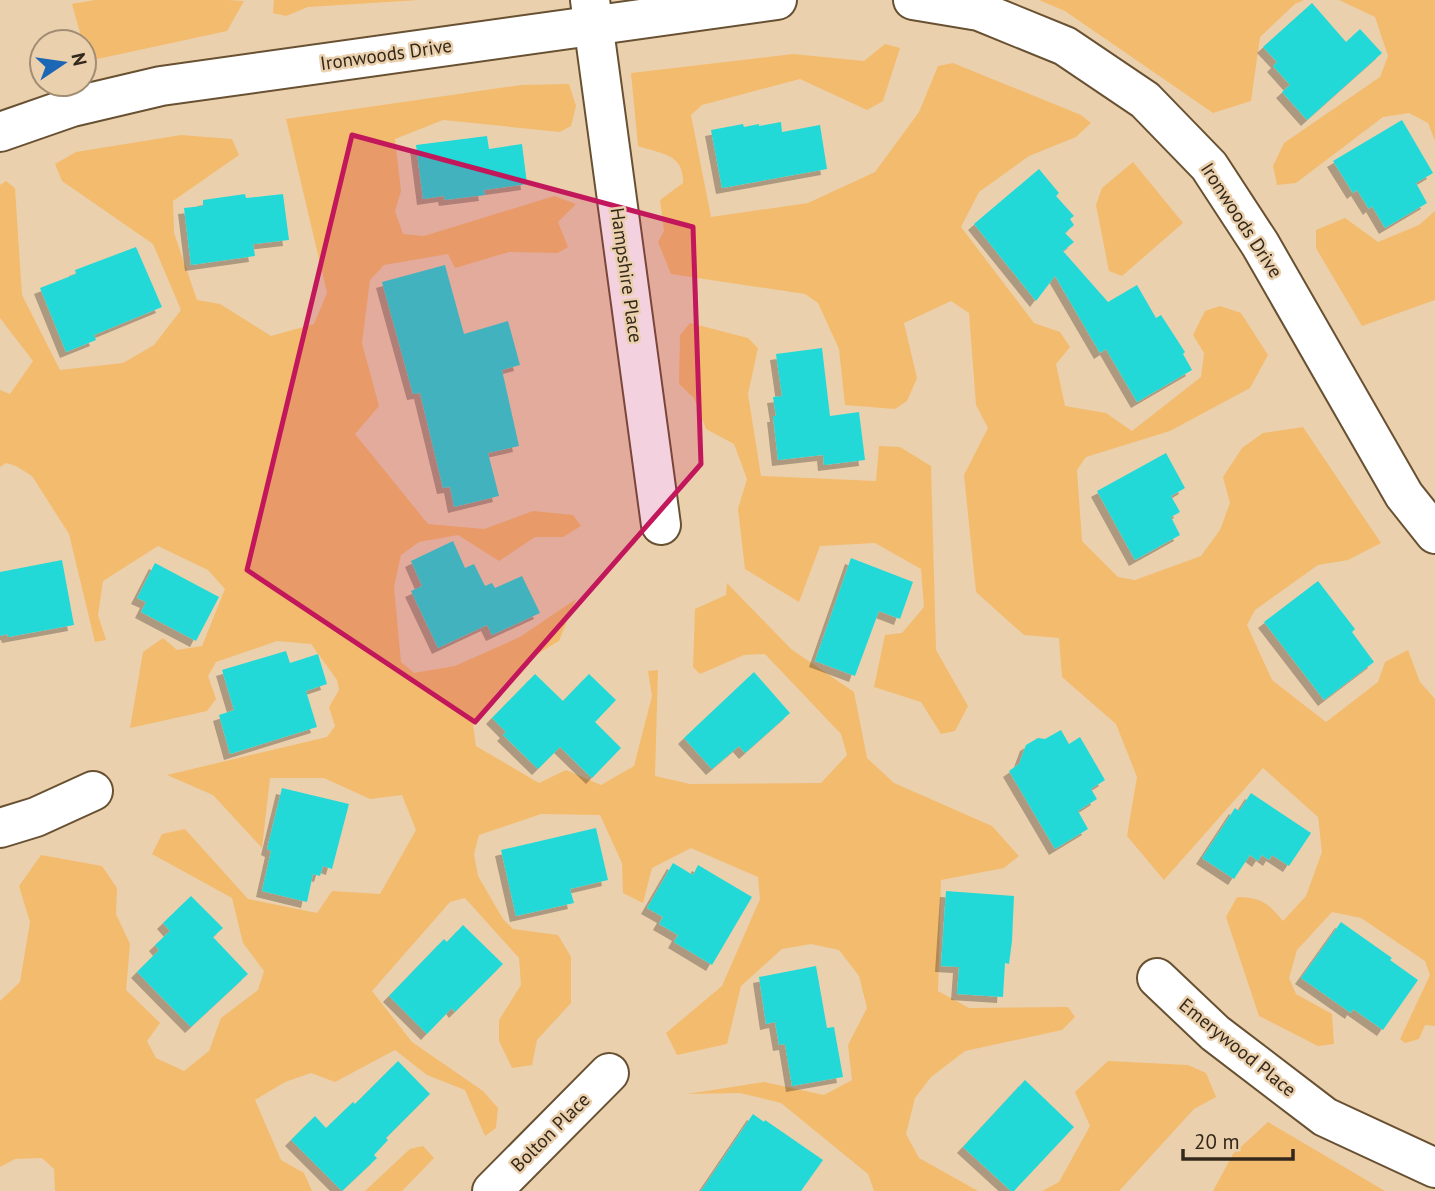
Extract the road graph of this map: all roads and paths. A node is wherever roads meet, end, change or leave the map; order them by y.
1 (777, 0) edge
2 (913, 0) edge
3 (592, 12) edge
4 (0, 132) edge
5 (661, 526) dead end
6 (1435, 534) edge
7 (93, 791) dead end
8 (0, 828) edge
9 (1157, 978) dead end
10 (609, 1073) dead end
11 (1435, 1168) edge
12 (492, 1191) edge

1 - 3 street, Ironwoods Drive
2 - 6 street, Ironwoods Drive
3 - 4 street, Ironwoods Drive
3 - 5 street, Hampshire Place
7 - 8 street
9 - 11 street, Emerywood Place
10 - 12 street, Bolton Place

